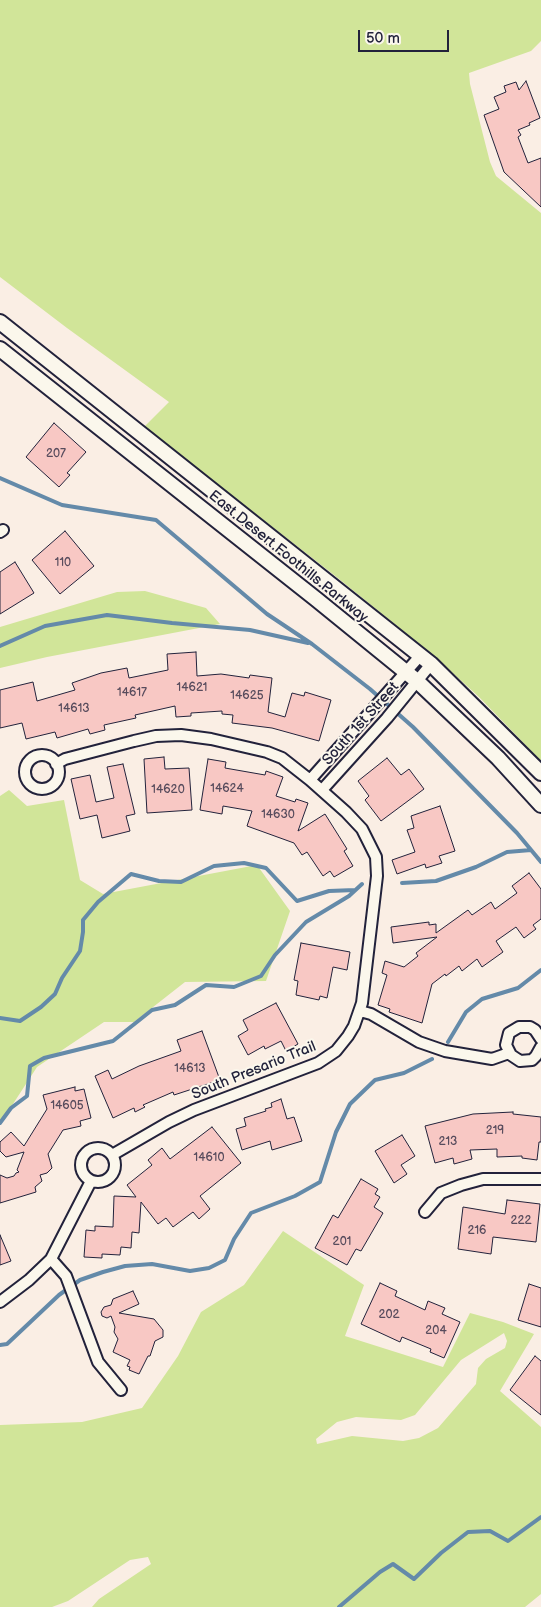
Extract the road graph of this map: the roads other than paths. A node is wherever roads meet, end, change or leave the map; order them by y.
1 (0, 322) edge
2 (0, 349) edge
3 (425, 660) junction
4 (406, 672) junction
5 (417, 681) junction
6 (56, 764) dead end
7 (541, 773) edge
8 (310, 780) junction
9 (322, 790) junction
10 (541, 805) edge
11 (360, 1011) junction
12 (541, 1039) edge
13 (541, 1047) edge
14 (509, 1053) junction
15 (112, 1155) junction
16 (541, 1179) edge
17 (91, 1181) junction
18 (425, 1212) dead end
19 (51, 1259) junction
20 (0, 1302) edge
21 (121, 1390) dead end

1 - 3 street, East Desert Foothills Parkway
2 - 4 street, East Desert Foothills Parkway
3 - 4 street, South 1st Street
3 - 5 street, South 1st Street
3 - 7 street, East Desert Foothills Parkway
4 - 5 street, East Desert Foothills Parkway
4 - 8 street, South 1st Street
5 - 9 street, South 1st Street
5 - 10 street, East Desert Foothills Parkway
6 - 8 street
8 - 9 street
9 - 11 street, South Presario Trail
11 - 14 street
11 - 15 street, South Presario Trail
12 - 14 street
13 - 14 street
15 - 17 street
15 - 17 street
16 - 18 street
17 - 19 street
19 - 20 street
19 - 21 street

